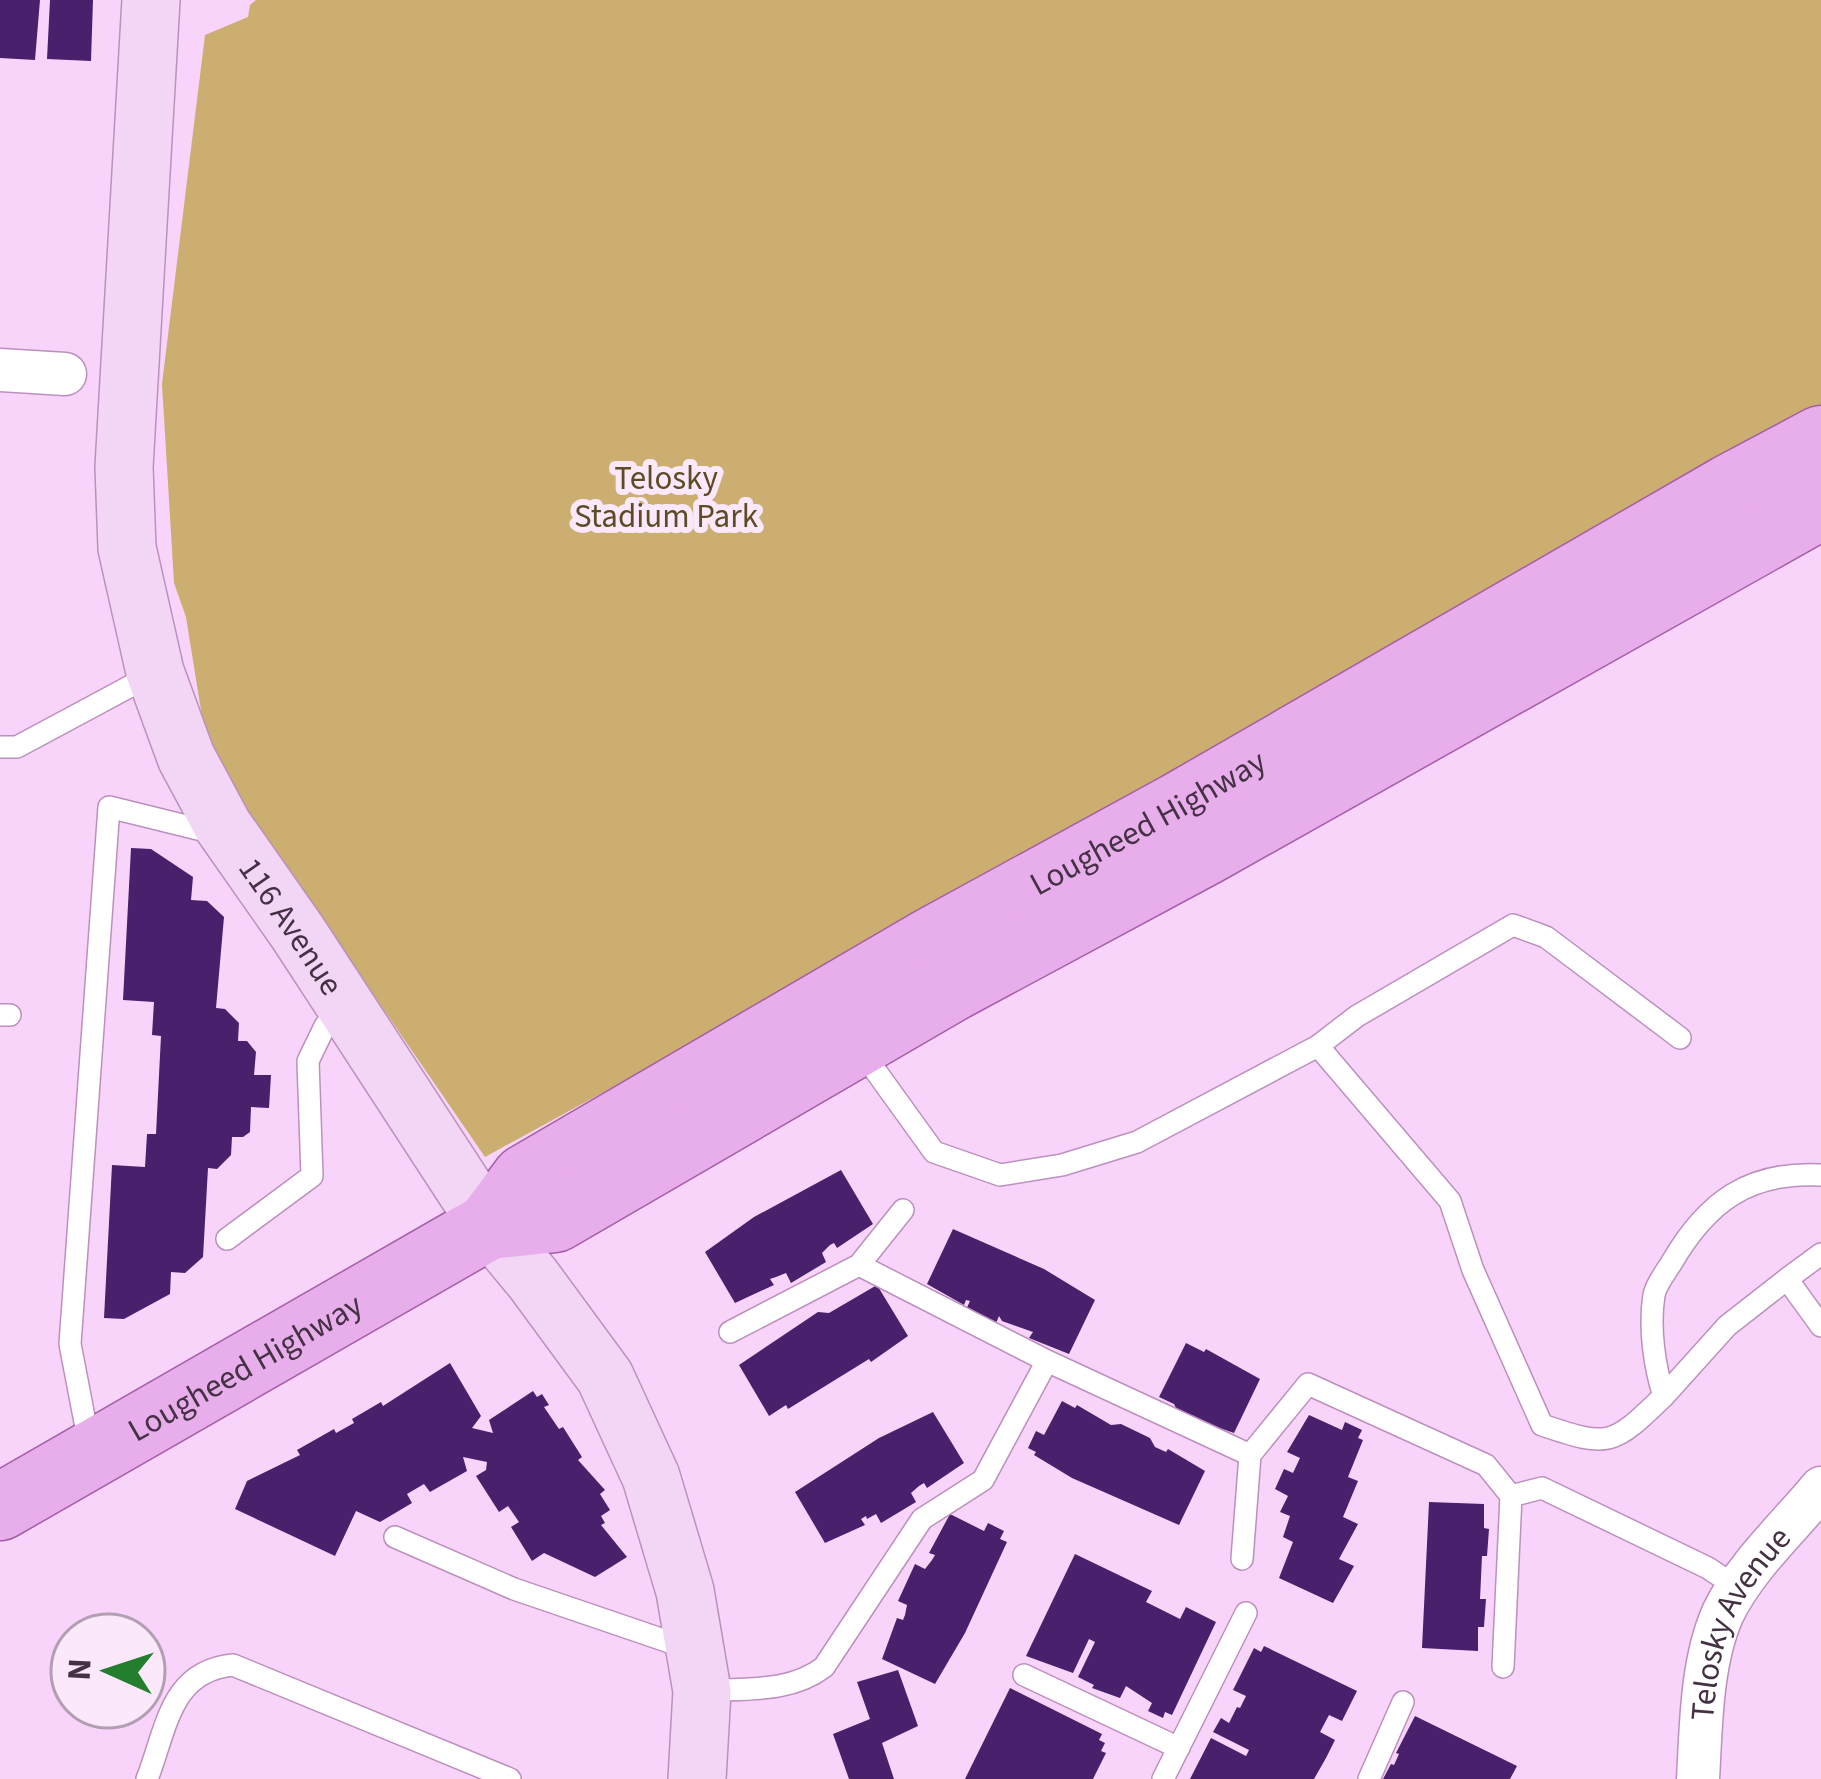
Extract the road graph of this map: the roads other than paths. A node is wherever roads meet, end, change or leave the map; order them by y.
1 (151, 0) edge
2 (0, 370) edge
3 (65, 374) dead end
4 (1821, 439) edge
5 (1821, 506) edge
6 (155, 672) junction
7 (0, 747) edge
8 (223, 826) junction
9 (344, 1004) junction
10 (1680, 1038) dead end
11 (857, 1044) junction
12 (1318, 1046) junction
13 (1821, 1175) edge
14 (903, 1210) dead end
15 (489, 1226) junction
16 (227, 1239) dead end
17 (1821, 1254) edge
18 (859, 1265) junction
19 (1787, 1279) junction
20 (1821, 1326) edge
21 (730, 1332) dead end
22 (1047, 1361) junction
23 (1664, 1396) junction
24 (92, 1454) junction
25 (1250, 1455) junction
26 (1821, 1488) edge
27 (1511, 1496) junction
28 (0, 1507) edge
29 (395, 1537) dead end
30 (1243, 1559) dead end
31 (1738, 1588) junction
32 (1246, 1613) dead end
33 (1503, 1667) dead end
34 (699, 1671) junction
35 (1024, 1676) dead end
36 (1403, 1702) dead end
37 (1179, 1748) junction
38 (147, 1779) edge
39 (510, 1779) edge
40 (697, 1779) edge
41 (1163, 1779) edge
42 (1369, 1779) edge
43 (1698, 1779) edge

1 - 6 street, 116 Avenue
2 - 3 street
4 - 15 main road, Lougheed Highway
5 - 11 main road, Lougheed Highway
6 - 7 lane
6 - 8 street, 116 Avenue
8 - 9 street, 116 Avenue
8 - 24 lane
9 - 15 street, 116 Avenue
9 - 16 lane
10 - 12 lane
11 - 12 lane
11 - 15 main road, Lougheed Highway
12 - 23 lane
13 - 23 lane
14 - 18 lane
15 - 24 main road, Lougheed Highway
15 - 34 street, 116 Avenue
17 - 19 lane
18 - 21 lane
18 - 22 lane
19 - 20 lane
19 - 23 lane
22 - 25 lane
22 - 34 lane
24 - 28 main road, Lougheed Highway
25 - 27 lane
25 - 30 lane
26 - 31 street, Telosky Avenue
27 - 31 lane
27 - 33 lane
29 - 34 lane
31 - 43 street, Telosky Avenue
32 - 37 lane
34 - 40 street, 116 Avenue
35 - 37 lane
36 - 42 lane
37 - 41 lane
38 - 39 lane

